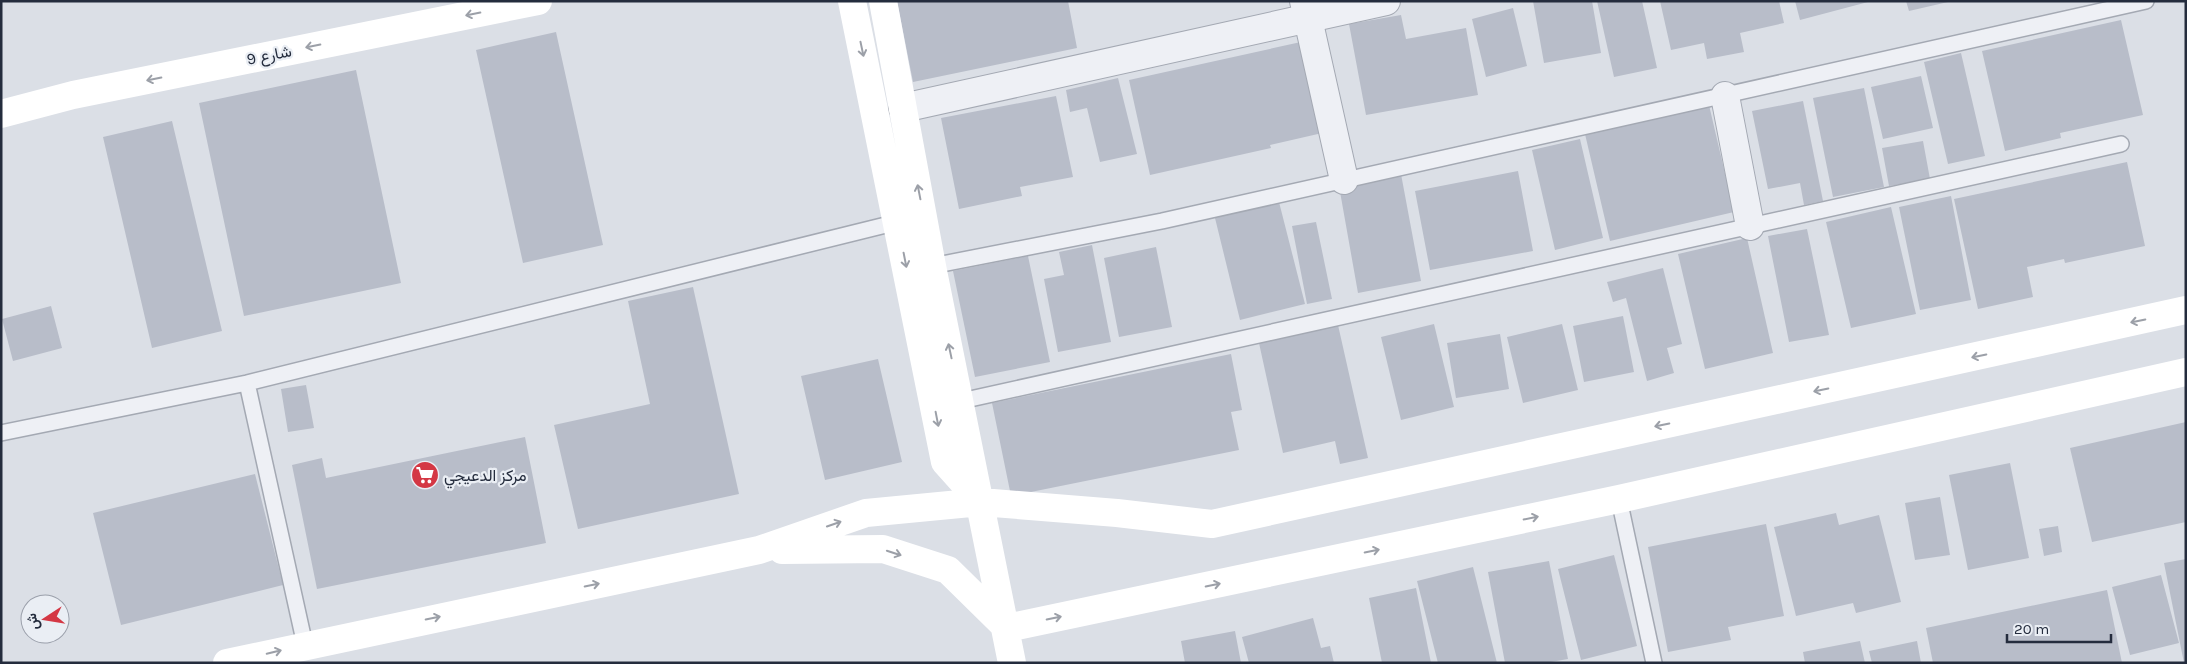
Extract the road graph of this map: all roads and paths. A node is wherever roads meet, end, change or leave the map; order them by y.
1 (538, 1) edge
2 (852, 1) edge
3 (883, 1) edge
4 (1386, 1) edge
5 (2146, 1) edge
6 (1306, 10) edge
7 (1725, 96) junction
8 (903, 108) junction
9 (1, 114) edge
10 (2121, 144) dead end
11 (1344, 180) junction
12 (898, 222) junction
13 (1750, 226) junction
14 (932, 266) junction
15 (2186, 310) edge
16 (2186, 372) edge
17 (247, 383) junction
18 (961, 401) junction
19 (1, 433) edge
20 (1619, 499) junction
21 (981, 502) junction
22 (759, 550) junction
23 (1006, 628) junction
24 (305, 645) junction
25 (226, 663) edge
26 (1012, 663) edge
27 (1654, 663) edge

1 -> 9 street, شارع 9
2 -> 12 street
3 - 8 street
4 - 6 street
5 - 7 lane
6 - 8 street
6 - 11 street
7 - 11 lane
7 - 13 street
14 -> 8 street
10 - 13 lane
11 - 14 lane
12 - 17 lane
12 -> 21 street
13 - 18 lane
18 -> 14 street
15 -> 21 street
16 - 20 street
17 - 19 lane
17 - 24 lane
18 - 21 street
23 -> 20 street
20 - 27 lane
22 -> 21 street
21 - 23 street
22 -> 23 street
24 -> 22 street
23 - 26 street
25 -> 24 street

